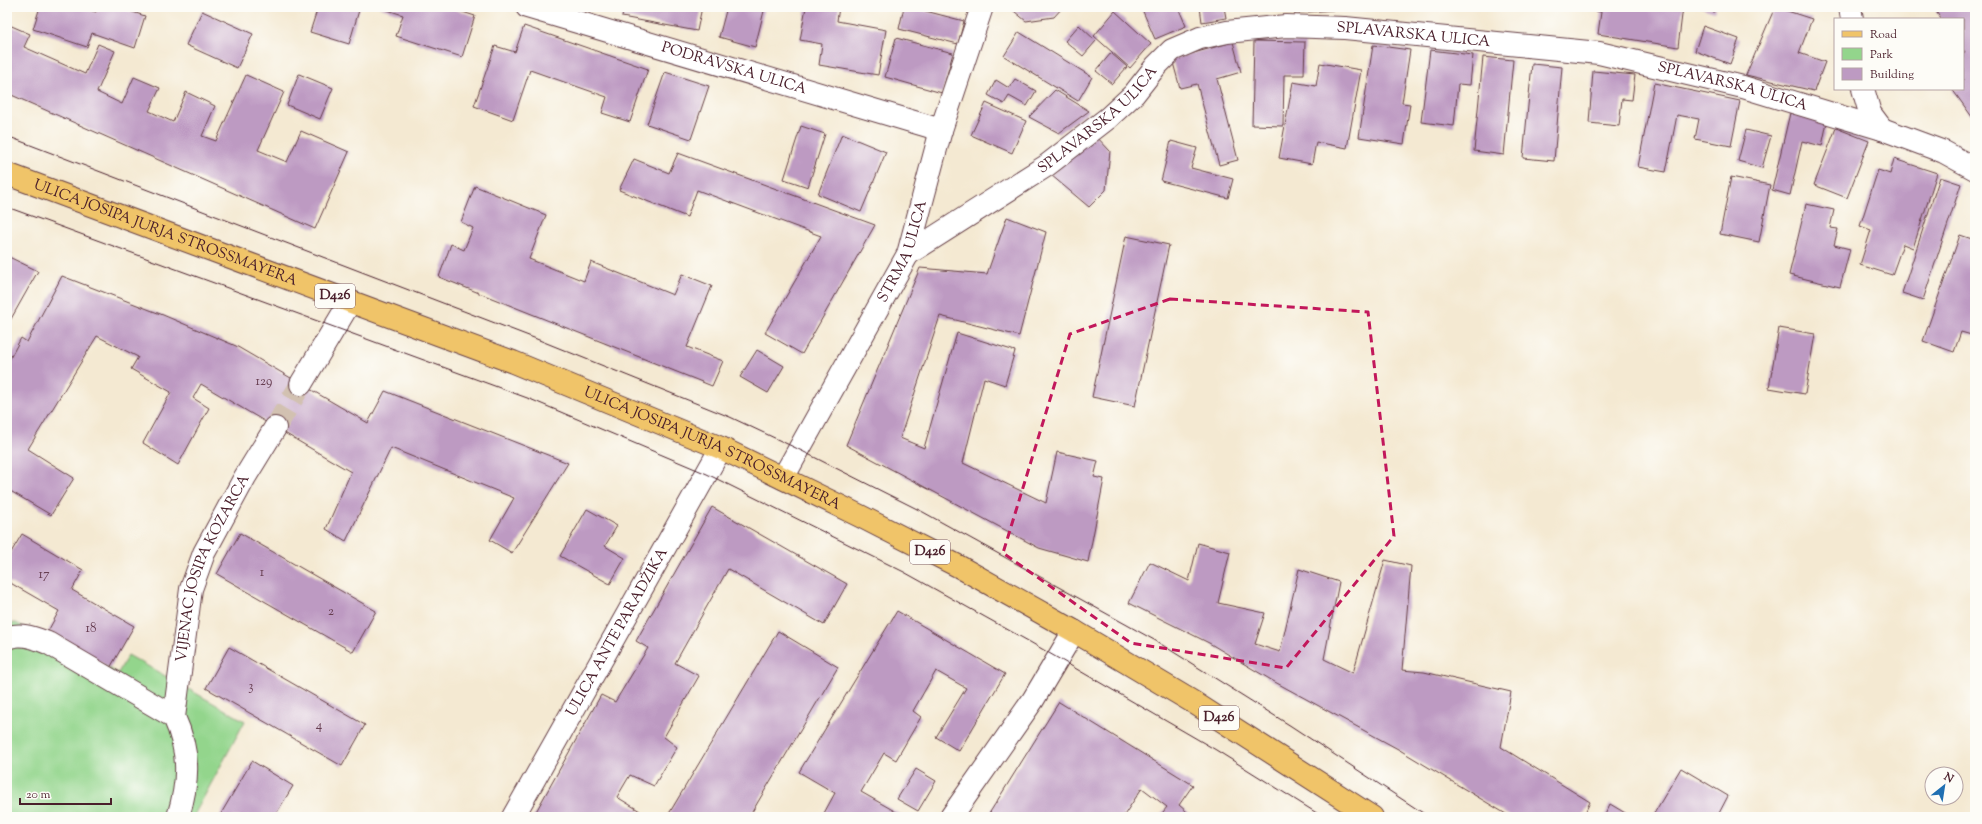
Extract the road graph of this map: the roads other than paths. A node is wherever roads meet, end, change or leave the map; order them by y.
1 (527, 7) edge
2 (982, 7) edge
3 (1850, 7) edge
4 (1852, 18) edge
5 (1863, 90) edge
6 (1882, 129) junction
7 (941, 130) junction
8 (1975, 169) edge
9 (7, 174) edge
10 (908, 254) junction
11 (350, 302) junction
12 (301, 384) tunnel mouth
13 (275, 428) tunnel mouth
14 (721, 448) junction
15 (783, 478) junction
16 (1074, 631) junction
17 (7, 638) edge
18 (174, 717) junction
19 (178, 817) edge
20 (513, 817) edge
21 (951, 817) edge
22 (1372, 817) edge

1 - 7 street, PODRAVSKA ULICA
2 - 7 street, STRMA ULICA
3 - 4 street
5 - 6 street
6 - 8 street, SPLAVARSKA ULICA
6 - 10 street, SPLAVARSKA ULICA
7 - 10 street, STRMA ULICA
9 - 11 main road, ULICA JOSIPA JURJA STROSSMAYERA / D426
10 - 15 street, STRMA ULICA
11 - 12 street
11 - 14 main road, ULICA JOSIPA JURJA STROSSMAYERA / D426
13 - 18 street, VIJENAC JOSIPA KOZARCA
14 - 15 main road, ULICA JOSIPA JURJA STROSSMAYERA / D426
14 - 20 street, ULICA ANTE PARADŽIKA
15 - 16 main road, ULICA JOSIPA JURJA STROSSMAYERA / D426
16 - 21 street
16 - 22 main road, ULICA JOSIPA JURJA STROSSMAYERA / D426
17 - 18 street
18 - 19 street

